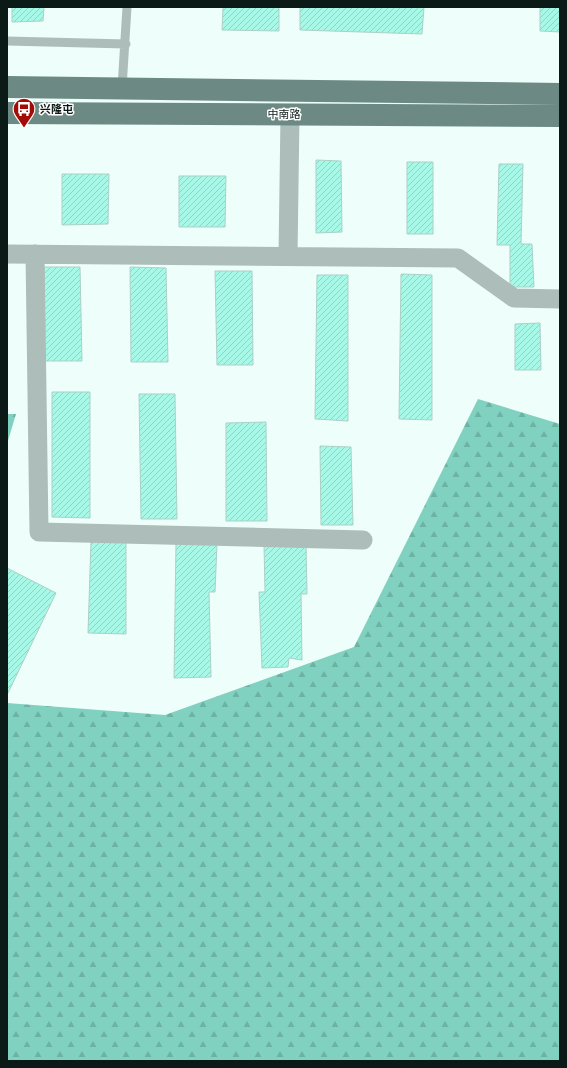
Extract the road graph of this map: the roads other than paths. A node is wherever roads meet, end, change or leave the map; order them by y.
1 (127, 7) edge
2 (7, 42) edge
3 (126, 44) junction
4 (7, 87) edge
5 (122, 88) junction
6 (560, 94) edge
7 (7, 113) edge
8 (290, 114) junction
9 (560, 116) edge
10 (7, 254) edge
11 (35, 254) junction
12 (288, 256) junction
13 (560, 299) edge
14 (363, 540) dead end

1 - 3 lane
2 - 3 lane
3 - 5 lane
4 - 5 main road
5 - 6 main road
7 - 8 main road, 中南路
8 - 9 main road, 中南路
8 - 12 street
10 - 11 street
11 - 12 street
11 - 14 street
12 - 13 street

